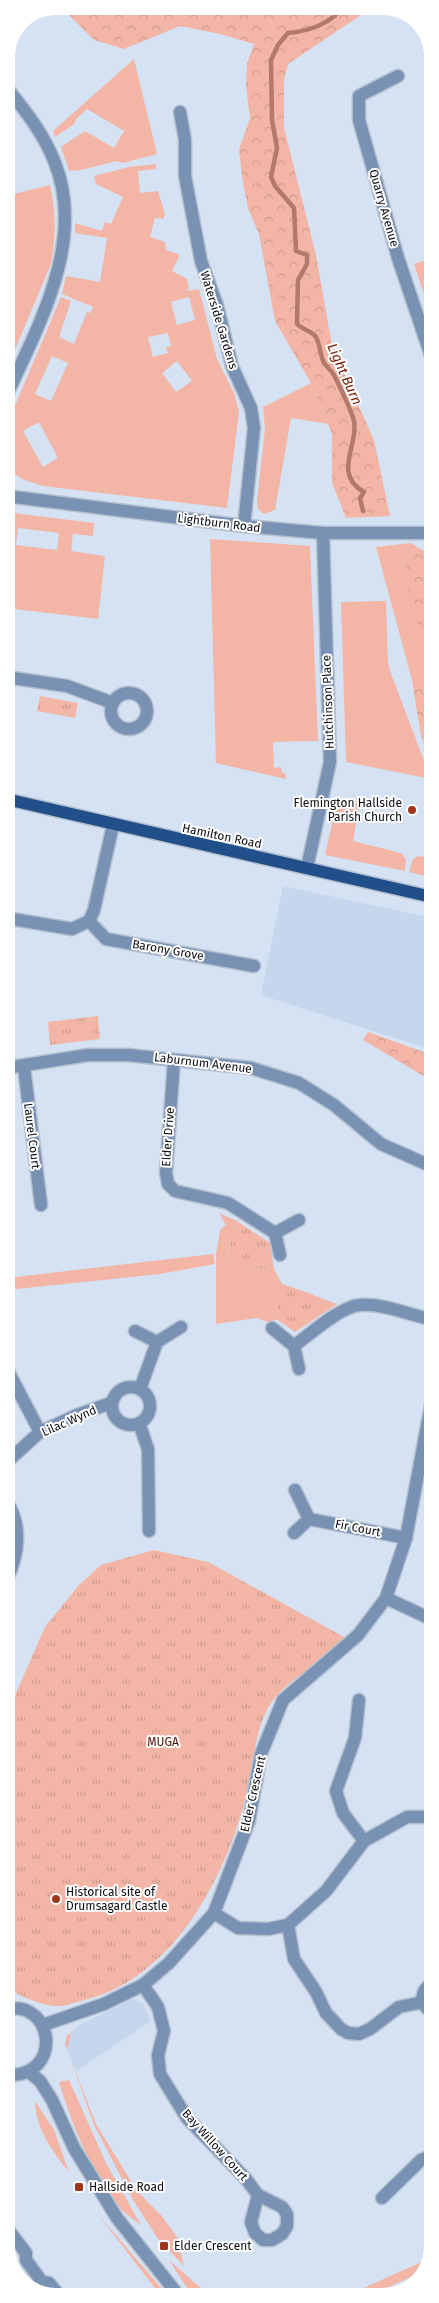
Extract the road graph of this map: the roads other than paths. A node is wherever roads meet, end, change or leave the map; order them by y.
1 (398, 76) dead end
2 (15, 98) edge
3 (180, 112) dead end
4 (424, 335) edge
5 (15, 376) edge
6 (15, 497) edge
7 (244, 526) junction
8 (424, 533) edge
9 (323, 534) junction
10 (15, 679) edge
11 (113, 702) dead end
12 (15, 801) edge
13 (112, 825) junction
14 (307, 868) junction
15 (424, 895) edge
16 (15, 920) edge
17 (89, 921) junction
18 (254, 966) dead end
19 (174, 1060) junction
20 (24, 1067) junction
21 (15, 1068) edge
22 (424, 1163) edge
23 (41, 1205) dead end
24 (299, 1220) dead end
25 (275, 1233) junction
26 (280, 1256) dead end
27 (424, 1318) edge
28 (181, 1328) dead end
29 (272, 1328) dead end
30 (135, 1331) dead end
31 (157, 1342) junction
32 (294, 1346) junction
33 (299, 1370) dead end
34 (15, 1386) edge
35 (140, 1389) junction
36 (112, 1403) junction
37 (139, 1423) junction
38 (40, 1432) junction
39 (424, 1442) edge
40 (15, 1454) edge
41 (295, 1490) dead end
42 (309, 1519) junction
43 (15, 1520) edge
44 (149, 1531) dead end
45 (294, 1533) dead end
46 (406, 1538) junction
47 (15, 1552) edge
48 (386, 1598) junction
49 (424, 1616) edge
50 (359, 1700) dead end
51 (424, 1817) edge
52 (364, 1841) junction
53 (214, 1913) junction
54 (288, 1925) junction
55 (143, 1985) junction
56 (424, 1991) edge
57 (423, 2002) joint
58 (15, 2009) edge
59 (42, 2025) junction
60 (29, 2072) junction
61 (15, 2076) edge
62 (424, 2159) edge
63 (258, 2195) dead end
64 (382, 2198) dead end
65 (15, 2239) edge
66 (53, 2288) edge
67 (173, 2288) edge

1 - 4 street, Quarry Avenue
2 - 5 street
3 - 7 street, Waterside Gardens
6 - 7 street, Lightburn Road
7 - 9 street, Lightburn Road
8 - 9 street, Lightburn Road
9 - 14 street, Hutchinson Place
10 - 11 street
12 - 13 main road, Hamilton Road
13 - 14 main road, Hamilton Road
13 - 17 street
14 - 15 main road, Hamilton Road
16 - 17 street
17 - 18 street, Barony Grove
19 - 20 street, Laburnum Avenue
19 - 22 street, Laburnum Avenue
19 - 25 street, Elder Drive
20 - 21 street, Laburnum Avenue
20 - 23 street, Laurel Court
24 - 25 street
25 - 26 street
27 - 32 street
28 - 31 street
29 - 32 street
30 - 31 street
31 - 35 street
32 - 33 street
34 - 38 street
35 - 36 street
35 - 37 street
36 - 37 street
36 - 38 street, Lilac Wynd
37 - 44 street
38 - 40 street, Lilac Wynd
39 - 46 street, Elder Crescent
41 - 42 street
42 - 45 street
42 - 46 street, Fir Court
43 - 47 street
46 - 48 street, Elder Crescent
48 - 49 street
48 - 53 street, Elder Crescent
50 - 52 street
51 - 52 street
52 - 54 street
53 - 54 street
53 - 55 street, Elder Crescent
54 - 57 street
55 - 59 street, Elder Crescent
55 - 63 street, Bay Willow Court
56 - 57 street
58 - 59 street
59 - 60 street
60 - 61 street
60 - 67 street
62 - 64 street
65 - 66 street

